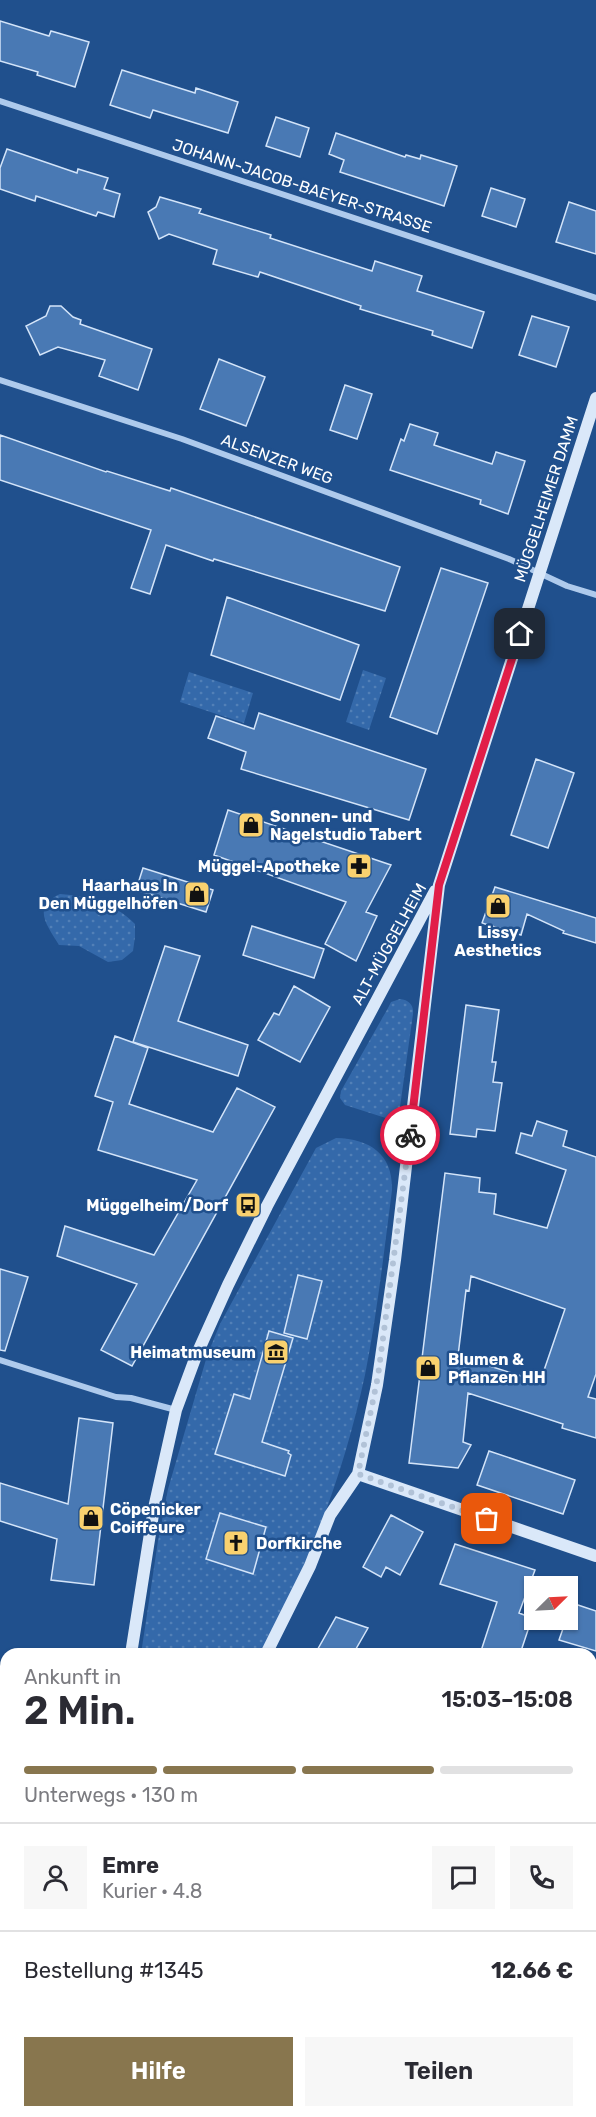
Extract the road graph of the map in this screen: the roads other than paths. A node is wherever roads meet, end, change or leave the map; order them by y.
1 (0, 101) edge
2 (596, 298) edge
3 (0, 380) edge
4 (596, 398) edge
5 (540, 573) junction
6 (596, 595) edge
7 (439, 885) junction
8 (0, 1360) edge
9 (176, 1410) junction
10 (358, 1474) junction
11 (596, 1556) edge
12 (132, 1648) edge
13 (269, 1648) edge

1 - 2 street, JOHANN-JACOB-BAEYER-STRASSE
3 - 5 street, ALSENZER WEG
4 - 5 main road, MÜGGELHEIMER DAMM
5 - 6 street, ALSENZER WEG
5 - 7 main road, MÜGGELHEIMER DAMM
7 - 9 main road, ALT-MÜGGELHEIM
7 - 10 main road, ALT-MÜGGELHEIM
8 - 9 street
9 - 12 main road, ALT-MÜGGELHEIM
10 - 11 main road
10 - 13 main road, ALT-MÜGGELHEIM

